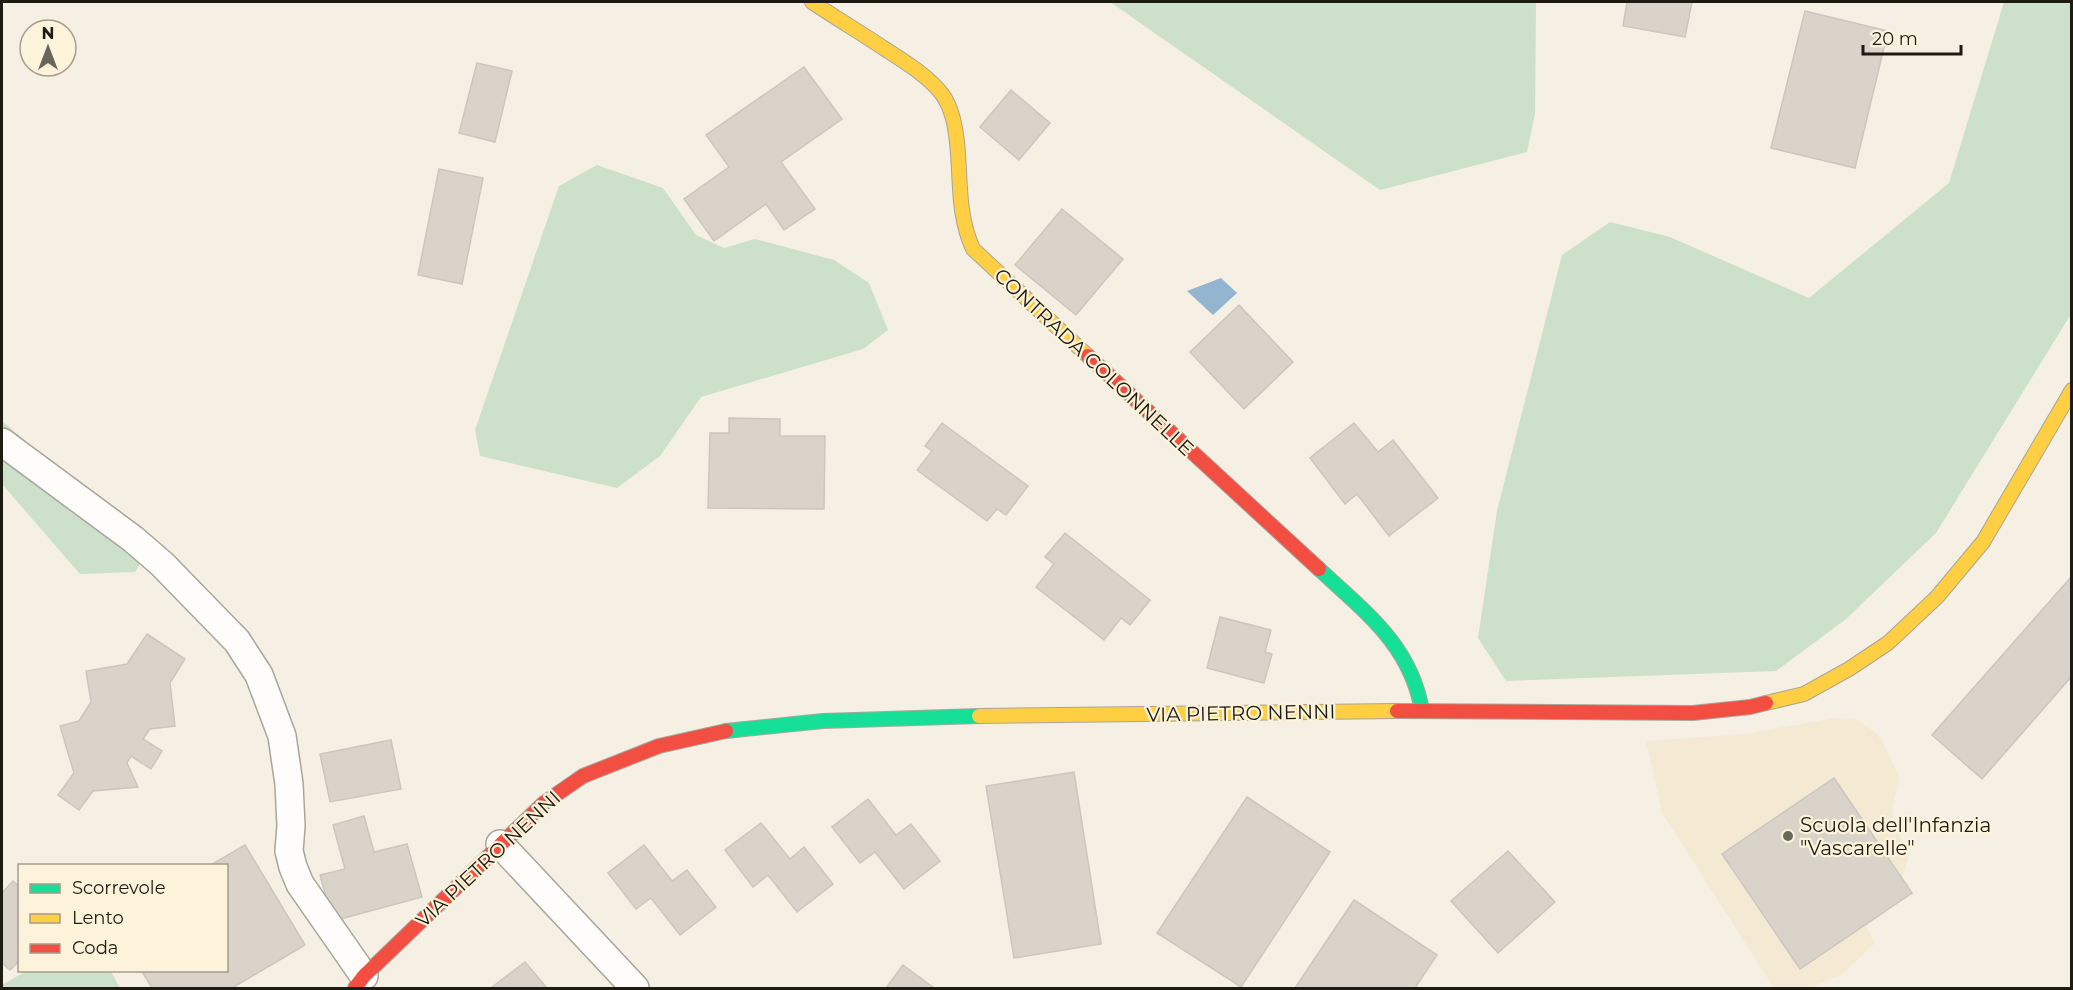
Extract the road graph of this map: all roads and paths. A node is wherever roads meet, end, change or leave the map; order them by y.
1 (812, 2) edge
2 (2072, 390) edge
3 (2, 442) edge
4 (1422, 711) junction
5 (500, 844) junction
6 (359, 982) edge
7 (635, 988) edge

1 - 4 street, CONTRADA COLONNELLE
2 - 4 street, VIA PIETRO NENNI
3 - 6 street
4 - 5 street, VIA PIETRO NENNI
5 - 6 street, VIA PIETRO NENNI
5 - 7 street

